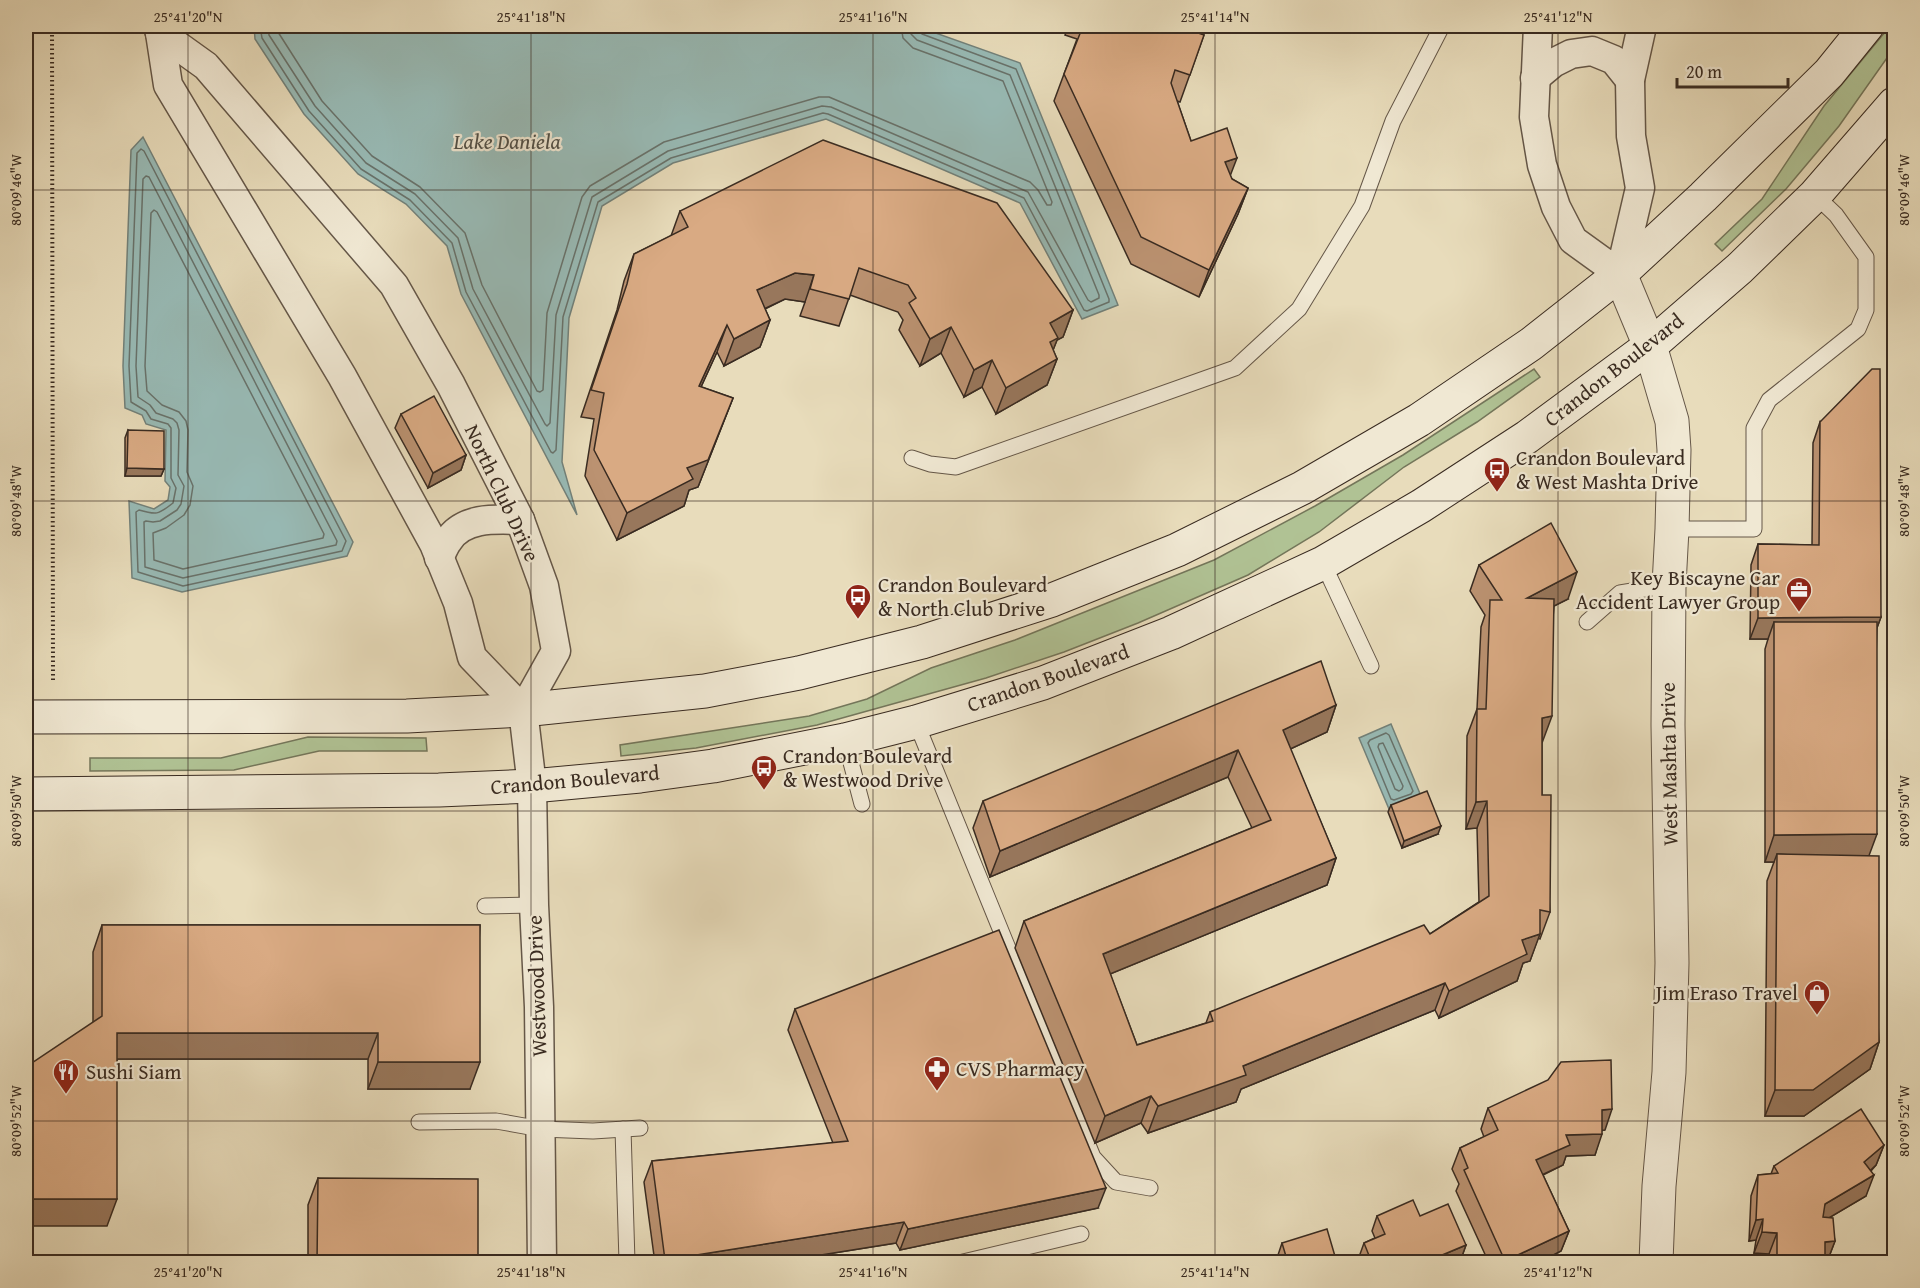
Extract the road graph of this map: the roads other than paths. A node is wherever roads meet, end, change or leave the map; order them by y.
1 (1442, 26) edge
2 (1538, 26) edge
3 (1642, 26) edge
4 (1867, 26) edge
5 (159, 29) edge
6 (1535, 78) junction
7 (1630, 80) junction
8 (1894, 104) edge
9 (1815, 195) junction
10 (1620, 274) junction
11 (1650, 346) junction
12 (912, 458) dead end
13 (520, 520) junction
14 (1672, 529) junction
15 (439, 558) junction
16 (1323, 563) junction
17 (1669, 585) junction
18 (1587, 622) dead end
19 (1371, 666) dead end
20 (523, 710) junction
21 (39, 717) edge
22 (916, 722) junction
23 (845, 740) junction
24 (531, 786) junction
25 (26, 794) edge
26 (862, 804) dead end
27 (534, 905) junction
28 (485, 906) dead end
29 (419, 1122) dead end
30 (640, 1128) dead end
31 (541, 1129) junction
32 (623, 1129) junction
33 (1150, 1188) dead end
34 (1081, 1234) dead end
35 (542, 1263) edge
36 (627, 1263) edge
37 (963, 1263) edge
38 (1656, 1263) edge

1 - 12 lane
2 - 6 street
3 - 7 street
4 - 10 main road
5 - 13 street, North Club Drive
5 - 15 street, North Club Drive
6 - 7 street
6 - 10 street
7 - 10 street
8 - 9 main road, Crandon Boulevard
9 - 11 main road, Crandon Boulevard
9 - 14 lane
10 - 11 main road, West Mashta Drive
10 - 20 main road
11 - 14 main road, West Mashta Drive
11 - 16 main road, Crandon Boulevard
13 - 15 street
13 - 20 street, North Club Drive
14 - 17 main road, West Mashta Drive
15 - 20 street, North Club Drive
16 - 19 lane
16 - 22 main road, Crandon Boulevard
17 - 18 lane
17 - 38 main road, West Mashta Drive
20 - 21 main road
20 - 24 street, Westwood Drive
22 - 23 main road, Crandon Boulevard
22 - 33 lane
23 - 24 main road, Crandon Boulevard
23 - 26 lane
24 - 25 main road, Crandon Boulevard
24 - 27 street, Westwood Drive
27 - 28 lane
27 - 31 street, Westwood Drive
29 - 31 lane
30 - 32 lane
31 - 32 lane
31 - 35 street, Westwood Drive
32 - 36 lane
34 - 37 lane

